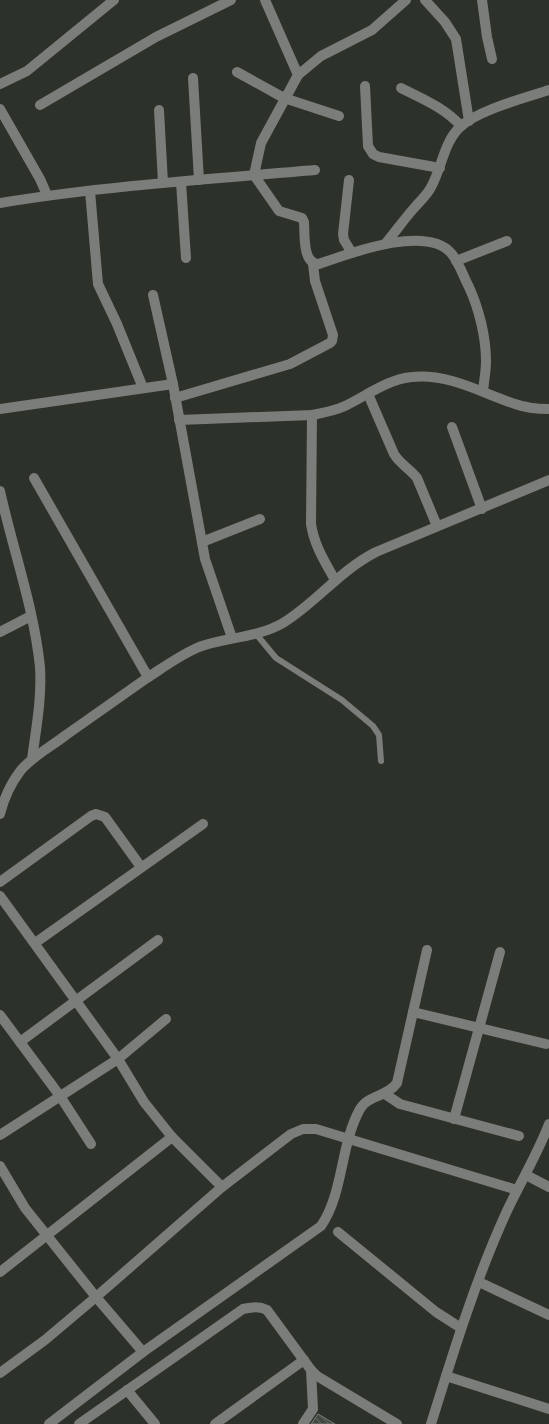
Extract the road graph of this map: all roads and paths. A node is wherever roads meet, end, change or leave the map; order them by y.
1 (114, 0) edge
2 (231, 0) edge
3 (265, 0) edge
4 (406, 0) edge
5 (425, 0) edge
6 (482, 0) edge
7 (492, 59) dead end
8 (237, 72) dead end
9 (298, 75) junction
10 (193, 78) dead end
11 (0, 84) edge
12 (365, 86) dead end
13 (401, 88) dead end
14 (549, 90) edge
15 (284, 98) junction
16 (40, 105) dead end
17 (0, 109) edge
18 (159, 110) dead end
19 (339, 116) dead end
20 (465, 124) junction
21 (440, 168) junction
22 (316, 170) dead end
23 (254, 175) junction
24 (200, 180) junction
25 (349, 180) dead end
26 (181, 182) junction
27 (163, 183) junction
28 (90, 191) junction
29 (47, 195) junction
30 (0, 203) edge
31 (507, 241) dead end
32 (386, 243) junction
33 (352, 253) junction
34 (186, 258) dead end
35 (456, 261) junction
36 (313, 264) junction
37 (153, 295) dead end
38 (173, 384) junction
39 (143, 388) junction
40 (483, 391) junction
41 (368, 394) junction
42 (175, 398) junction
43 (0, 408) edge
44 (549, 409) edge
45 (312, 415) junction
46 (179, 420) junction
47 (452, 427) dead end
48 (34, 478) dead end
49 (549, 480) edge
50 (0, 491) edge
51 (482, 509) junction
52 (260, 519) dead end
53 (438, 526) junction
54 (202, 542) junction
55 (335, 580) junction
56 (31, 616) junction
57 (0, 632) edge
58 (256, 634) junction
59 (232, 638) junction
60 (148, 677) junction
61 (32, 759) junction
62 (380, 761) dead end
63 (2, 802) edge
64 (0, 814) edge
65 (203, 824) dead end
66 (140, 867) junction
67 (0, 882) edge
68 (0, 896) edge
69 (158, 940) dead end
70 (35, 943) junction
71 (427, 950) dead end
72 (500, 952) dead end
73 (77, 1000) junction
74 (413, 1012) junction
75 (0, 1015) edge
76 (166, 1019) dead end
77 (479, 1028) junction
78 (20, 1042) junction
79 (546, 1044) dead end
80 (118, 1059) junction
81 (385, 1094) junction
82 (60, 1096) junction
83 (454, 1119) junction
84 (549, 1124) edge
85 (0, 1135) edge
86 (519, 1136) dead end
87 (172, 1137) junction
88 (355, 1140) junction
89 (90, 1144) dead end
90 (0, 1166) edge
91 (526, 1175) junction
92 (222, 1187) junction
93 (549, 1187) edge
94 (517, 1190) junction
95 (338, 1232) dead end
96 (48, 1234) junction
97 (0, 1272) edge
98 (479, 1282) junction
99 (96, 1297) junction
100 (549, 1315) edge
101 (461, 1328) junction
102 (143, 1352) junction
103 (304, 1360) junction
104 (311, 1370) junction
105 (0, 1373) edge
106 (446, 1376) junction
107 (127, 1390) junction
108 (549, 1409) edge
109 (49, 1424) edge
110 (80, 1424) edge
111 (155, 1424) edge
112 (215, 1424) edge
113 (303, 1424) edge
114 (397, 1424) edge
115 (430, 1424) edge

1 - 11 street
2 - 16 street
3 - 9 street
4 - 9 street
5 - 20 street
6 - 7 street
8 - 15 street
9 - 15 street
10 - 24 street
12 - 21 street
13 - 20 street
14 - 20 street
15 - 19 street
15 - 23 street
17 - 29 street
18 - 27 street
20 - 21 street
21 - 32 street
22 - 23 street
23 - 24 street
23 - 36 street
24 - 26 street
25 - 33 street
26 - 27 street
26 - 34 street
27 - 28 street
28 - 29 street
28 - 39 street
29 - 30 street
31 - 35 street
32 - 33 street
32 - 35 street
33 - 36 street
35 - 40 street
36 - 42 street
37 - 38 street
38 - 39 street
38 - 42 street
39 - 43 street
40 - 41 street
40 - 44 street
41 - 45 street
41 - 53 street
42 - 46 street
45 - 46 street
45 - 55 street
46 - 54 street
47 - 51 street
48 - 60 street
49 - 51 street
50 - 56 street
51 - 53 street
52 - 54 street
53 - 55 street
54 - 59 street
55 - 58 street
56 - 57 street
56 - 61 street
58 - 59 street
58 - 62 lane
59 - 60 street
60 - 61 street
61 - 63 street
63 - 64 street
65 - 66 street
66 - 67 street
66 - 70 street
68 - 70 street
69 - 73 street
70 - 73 street
71 - 74 street
72 - 77 street
73 - 78 street
73 - 80 street
74 - 77 street
74 - 81 street
75 - 78 street
76 - 80 street
77 - 79 street
77 - 83 street
78 - 82 street
80 - 82 street
80 - 87 street
81 - 83 street
81 - 88 street
82 - 85 street
82 - 89 street
83 - 86 street
84 - 91 street
87 - 92 street
87 - 96 street
88 - 92 street
88 - 94 street
88 - 102 street
90 - 96 street
91 - 93 street
91 - 94 street
92 - 99 street
94 - 98 street
95 - 101 street
96 - 97 street
96 - 99 street
98 - 100 street
98 - 101 street
99 - 102 street
99 - 105 street
101 - 106 street
102 - 109 street
103 - 104 street
103 - 107 street
103 - 112 street
104 - 113 street
104 - 114 street
106 - 108 street
106 - 115 street
107 - 110 street
107 - 111 street

